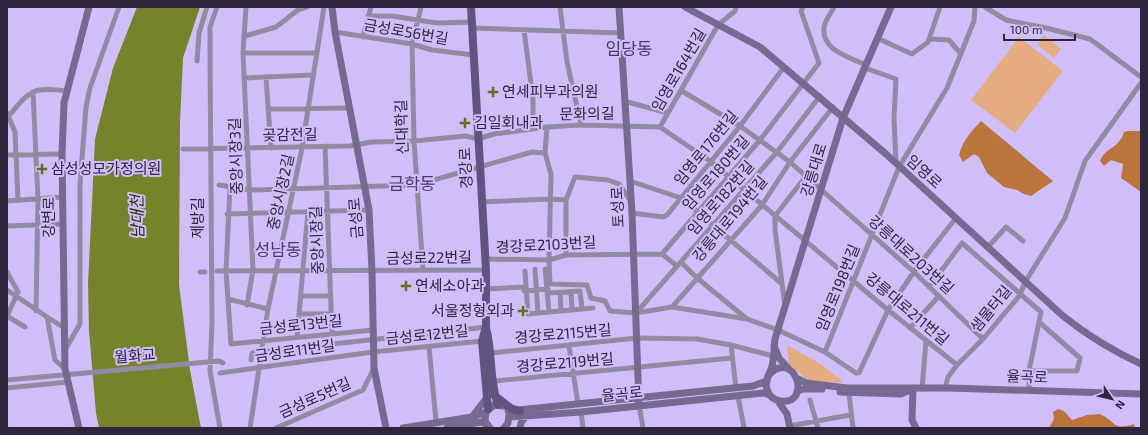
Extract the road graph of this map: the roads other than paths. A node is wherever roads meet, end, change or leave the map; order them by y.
1 (89, 7) edge
2 (119, 7) edge
3 (208, 7) edge
4 (217, 7) edge
5 (246, 7) edge
6 (307, 7) edge
7 (324, 7) edge
8 (332, 7) edge
9 (371, 7) edge
10 (421, 7) edge
11 (471, 7) edge
12 (560, 7) edge
13 (619, 7) edge
14 (685, 7) edge
15 (736, 7) edge
16 (803, 7) edge
17 (834, 7) edge
18 (891, 7) edge
19 (940, 7) edge
20 (975, 7) edge
21 (985, 7) edge
22 (368, 16) junction
23 (418, 19) junction
24 (473, 25) junction
25 (718, 25) junction
26 (524, 30) junction
27 (565, 30) junction
28 (335, 32) junction
29 (621, 33) junction
30 (245, 36) junction
31 (363, 37) junction
32 (877, 38) junction
33 (930, 38) junction
34 (412, 44) junction
35 (243, 53) junction
36 (317, 53) junction
37 (961, 54) junction
38 (474, 55) junction
39 (197, 61) dead end
40 (865, 66) junction
41 (784, 67) junction
42 (314, 74) junction
43 (266, 77) junction
44 (1141, 77) edge
45 (245, 78) junction
46 (804, 83) junction
47 (1141, 83) edge
48 (67, 91) junction
49 (682, 91) junction
50 (33, 92) junction
51 (820, 96) junction
52 (624, 101) junction
53 (833, 107) junction
54 (308, 108) junction
55 (350, 108) junction
56 (269, 109) junction
57 (668, 113) junction
58 (8, 116) edge
59 (843, 118) junction
60 (581, 126) junction
61 (626, 126) junction
62 (740, 126) junction
63 (660, 127) junction
64 (534, 128) junction
65 (547, 128) junction
66 (478, 138) junction
67 (760, 140) junction
68 (414, 141) junction
69 (356, 144) junction
70 (325, 146) junction
71 (210, 148) junction
72 (248, 148) junction
73 (271, 148) junction
74 (302, 148) junction
75 (183, 149) dead end
76 (777, 152) junction
77 (17, 154) junction
78 (35, 154) junction
79 (62, 154) junction
80 (545, 154) junction
81 (7, 155) edge
82 (710, 161) junction
83 (790, 162) junction
84 (898, 165) junction
85 (480, 167) junction
86 (727, 176) junction
87 (806, 176) junction
88 (630, 181) junction
89 (219, 185) dead end
90 (416, 185) junction
91 (230, 187) junction
92 (327, 187) junction
93 (294, 188) junction
94 (366, 188) junction
95 (744, 189) junction
96 (250, 190) junction
97 (822, 190) junction
98 (62, 198) junction
99 (681, 198) junction
100 (38, 199) junction
101 (550, 199) junction
102 (18, 200) junction
103 (566, 200) junction
104 (630, 200) junction
105 (7, 201) edge
106 (482, 202) junction
107 (762, 205) junction
108 (369, 210) junction
109 (328, 211) junction
110 (289, 212) junction
111 (308, 212) junction
112 (697, 212) junction
113 (250, 213) junction
114 (632, 213) junction
115 (227, 214) junction
116 (776, 216) junction
117 (956, 218) junction
118 (62, 224) junction
119 (37, 225) junction
120 (7, 226) edge
121 (713, 226) junction
122 (872, 236) junction
123 (730, 240) junction
124 (805, 240) junction
125 (1023, 241) dead end
126 (988, 247) junction
127 (633, 254) junction
128 (662, 254) junction
129 (566, 255) junction
130 (485, 259) junction
131 (549, 260) junction
132 (679, 264) junction
133 (535, 269) dead end
134 (545, 269) dead end
135 (253, 270) junction
136 (277, 270) junction
137 (303, 270) junction
138 (423, 270) junction
139 (486, 270) junction
140 (217, 271) dead end
141 (226, 271) junction
142 (372, 271) junction
143 (525, 271) dead end
144 (7, 272) edge
145 (330, 272) junction
146 (914, 272) junction
147 (696, 278) junction
148 (853, 280) junction
149 (1025, 282) junction
150 (781, 283) junction
151 (929, 287) junction
152 (487, 289) junction
153 (536, 289) junction
154 (547, 289) junction
155 (7, 290) edge
156 (526, 291) junction
157 (560, 292) junction
158 (571, 292) junction
159 (17, 295) junction
160 (1020, 295) junction
161 (300, 296) junction
162 (331, 296) junction
163 (939, 296) junction
164 (228, 299) junction
165 (247, 305) junction
166 (672, 307) junction
167 (593, 308) dead end
168 (785, 308) junction
169 (582, 309) junction
170 (268, 310) junction
171 (561, 310) junction
172 (572, 310) junction
173 (888, 310) junction
174 (36, 311) junction
175 (549, 312) junction
176 (538, 313) junction
177 (636, 313) junction
178 (299, 314) junction
179 (331, 314) junction
180 (7, 316) edge
181 (47, 317) junction
182 (747, 320) junction
183 (1039, 322) junction
184 (25, 327) dead end
185 (64, 327) junction
186 (486, 327) junction
187 (910, 328) junction
188 (373, 330) junction
189 (778, 330) junction
190 (332, 334) junction
191 (297, 337) junction
192 (373, 338) junction
193 (638, 338) junction
194 (983, 339) junction
195 (264, 341) junction
196 (482, 341) junction
197 (926, 341) junction
198 (731, 345) junction
199 (570, 346) junction
200 (774, 346) junction
201 (429, 347) junction
202 (64, 352) junction
203 (262, 352) junction
204 (373, 352) junction
205 (491, 352) junction
206 (825, 352) junction
207 (773, 356) junction
208 (732, 358) junction
209 (251, 360) dead end
210 (223, 363) dead end
211 (1141, 364) edge
212 (957, 365) junction
213 (260, 368) junction
214 (374, 368) junction
215 (638, 368) junction
216 (65, 369) junction
217 (791, 371) junction
218 (1029, 371) junction
219 (220, 373) dead end
220 (573, 374) junction
221 (767, 379) junction
222 (798, 379) junction
223 (7, 380) edge
224 (494, 381) junction
225 (68, 382) junction
226 (7, 388) edge
227 (736, 388) junction
228 (945, 388) junction
229 (912, 389) junction
230 (922, 389) junction
231 (1029, 390) junction
232 (797, 391) junction
233 (849, 394) junction
234 (1141, 394) edge
235 (491, 395) junction
236 (770, 395) junction
237 (738, 396) junction
238 (638, 398) junction
239 (793, 398) junction
240 (777, 400) junction
241 (810, 400) dead end
242 (578, 404) junction
243 (498, 405) junction
244 (639, 405) junction
245 (487, 410) junction
246 (581, 412) junction
247 (523, 413) junction
248 (787, 414) junction
249 (850, 415) junction
250 (509, 416) junction
251 (472, 417) junction
252 (436, 421) junction
253 (817, 421) junction
254 (471, 426) edge
255 (488, 426) edge
256 (506, 427) edge
257 (789, 427) edge
258 (79, 428) edge
259 (220, 428) edge
260 (250, 428) edge
261 (276, 428) edge
262 (386, 428) edge
263 (403, 428) edge
264 (447, 428) edge
265 (517, 428) edge
266 (520, 428) edge
267 (583, 428) edge
268 (643, 428) edge
269 (744, 428) edge
270 (818, 428) edge
271 (853, 428) edge
272 (916, 428) edge

1 - 48 street, 강변로
2 - 202 street
3 - 39 street
4 - 71 street, 제방길
5 - 30 street, 중앙시장3길
6 - 30 street
7 - 36 street, 중앙시장2길
8 - 28 street, 금성로
9 - 22 street
10 - 23 street, 신대학길
11 - 24 main road, 경강로
12 - 27 street
13 - 29 street, 토성로
14 - 25 street, 임영로
15 - 25 street
16 - 46 street, 임영로180번길
17 - 40 street
18 - 32 street, 강릉대로
19 - 33 street
20 - 37 street
21 - 44 street
22 - 23 street
22 - 31 street
23 - 24 street
23 - 34 street, 신대학길
24 - 26 street
24 - 38 main road, 경강로
25 - 41 street, 임영로
25 - 49 street, 임영로164번길
26 - 27 street
26 - 64 street
27 - 29 street
27 - 60 street
28 - 31 street, 금성로56번길
28 - 55 street, 금성로
29 - 52 street, 토성로
30 - 35 street, 중앙시장3길
31 - 34 street, 금성로56번길
32 - 33 street
32 - 40 street, 강릉대로
33 - 37 street
34 - 38 street, 금성로56번길
34 - 68 street, 신대학길
35 - 36 street
35 - 45 street, 중앙시장3길
36 - 42 street, 중앙시장2길
37 - 84 street
38 - 66 main road, 경강로
40 - 59 street, 강릉대로
40 - 84 street
41 - 46 street, 임영로
41 - 62 street, 임영로176번길
42 - 43 street
42 - 54 street, 중앙시장2길
43 - 45 street
43 - 56 street
45 - 72 street, 중앙시장3길
46 - 51 street, 임영로
46 - 67 street, 임영로180번길
47 - 149 street, 샘물터길
48 - 50 street
48 - 79 street, 강변로
49 - 57 street, 임영로164번길
49 - 62 street, 강릉대로203번길
50 - 58 street
50 - 78 street
51 - 53 street, 임영로
51 - 76 street, 임영로182번길
52 - 57 street
52 - 61 street, 토성로
53 - 59 street, 임영로
53 - 83 street, 강릉대로194번길
54 - 55 street
54 - 56 street
54 - 74 street, 중앙시장2길
55 - 69 street, 금성로
56 - 73 street
57 - 63 street, 임영로164번길
58 - 77 street
59 - 84 street, 임영로
59 - 97 street, 강릉대로
60 - 61 street, 문화의길
60 - 65 street, 문화의길
61 - 63 street, 문화의길
61 - 88 street, 토성로
62 - 67 street, 강릉대로203번길
62 - 82 street, 임영로176번길
63 - 82 street, 강릉대로211번길
64 - 65 street, 문화의길
64 - 66 street, 문화의길
65 - 80 street
66 - 68 street, 문화의길
66 - 85 main road, 경강로
67 - 76 street, 강릉대로203번길
67 - 86 street, 임영로180번길
68 - 69 street, 곶감전길
68 - 90 street, 신대학길
69 - 70 street, 곶감전길
69 - 94 street, 금성로
70 - 74 street, 곶감전길
70 - 92 street, 중앙시장길
71 - 72 street, 곶감전길
71 - 75 street, 곶감전길
71 - 259 street, 제방길
72 - 73 street, 곶감전길
72 - 96 street, 중앙시장3길
73 - 74 street, 곶감전길
74 - 93 street, 중앙시장2길
76 - 83 street, 강릉대로203번길
76 - 95 street, 임영로182번길
77 - 78 street
77 - 81 street
77 - 102 street
78 - 79 street
78 - 100 street
79 - 98 street, 강변로
80 - 85 street
80 - 101 street
82 - 86 street, 강릉대로211번길
82 - 99 street, 임영로176번길
83 - 87 street, 강릉대로203번길
83 - 107 street, 강릉대로194번길
84 - 117 street, 임영로
84 - 122 street, 임영로198번길
85 - 90 street
85 - 106 main road, 경강로
86 - 95 street, 강릉대로211번길
86 - 112 street, 임영로180번길
87 - 97 street, 강릉대로203번길
87 - 116 street
88 - 99 street
88 - 104 street, 토성로
89 - 91 street
90 - 94 street
90 - 138 street, 신대학길
91 - 96 street
91 - 115 street
92 - 93 street
92 - 94 street
92 - 109 street, 중앙시장길
93 - 96 street
93 - 110 street, 중앙시장2길
94 - 108 street, 금성로
95 - 107 street, 강릉대로211번길
95 - 121 street, 임영로182번길
96 - 113 street, 중앙시장3길
97 - 122 street, 강릉대로203번길
97 - 124 street, 강릉대로
98 - 100 street
98 - 118 street, 강변로
99 - 112 street
99 - 114 street, 임영로176번길
100 - 102 street
100 - 119 street
101 - 103 street
101 - 106 street
101 - 131 street
102 - 105 street
103 - 104 street
103 - 129 street
104 - 114 street, 토성로
106 - 130 main road, 경강로
107 - 116 street, 강릉대로211번길
107 - 123 street, 강릉대로194번길
108 - 109 street
108 - 142 street, 금성로
109 - 111 street
109 - 145 street, 중앙시장길
110 - 111 street
110 - 113 street
110 - 136 street, 중앙시장2길
111 - 137 street
112 - 121 street
112 - 128 street, 임영로180번길
113 - 115 street
113 - 135 street, 중앙시장3길
114 - 127 street, 토성로
115 - 141 street
116 - 124 street, 강릉대로211번길
116 - 150 street
117 - 126 street, 임영로
117 - 146 street
118 - 119 street
118 - 185 street, 강변로
119 - 120 street
119 - 174 street
121 - 123 street
121 - 132 street, 임영로182번길
122 - 146 street, 강릉대로203번길
122 - 148 street, 임영로198번길
123 - 147 street, 강릉대로194번길
123 - 150 street
124 - 148 street, 강릉대로211번길
124 - 168 street, 강릉대로
125 - 126 street
126 - 149 street, 임영로
127 - 128 street
127 - 129 street, 경강로2103번길
127 - 177 street, 토성로
128 - 132 street
129 - 131 street, 경강로2103번길
130 - 131 street, 경강로2103번길
130 - 139 main road, 경강로
131 - 177 street
132 - 147 street
132 - 177 street, 임영로182번길
133 - 153 street
134 - 154 street
135 - 136 street, 금성로22번길
135 - 141 street, 금성로22번길
135 - 165 street, 중앙시장3길
136 - 137 street, 금성로22번길
136 - 170 street, 중앙시장2길
137 - 145 street, 금성로22번길
137 - 161 street
138 - 139 street, 금성로22번길
138 - 142 street, 금성로22번길
139 - 152 main road, 경강로
140 - 141 street, 금성로22번길
141 - 164 street
142 - 145 street, 금성로22번길
142 - 188 street, 금성로
143 - 156 street
144 - 159 street
145 - 162 street, 중앙시장길
146 - 151 street, 강릉대로203번길
146 - 173 street
147 - 166 street, 강릉대로194번길
147 - 182 street
148 - 173 street, 강릉대로211번길
148 - 206 street, 임영로198번길
149 - 160 street, 샘물터길
149 - 211 street, 임영로
150 - 168 street
151 - 160 street
151 - 163 street, 강릉대로203번길
152 - 156 street
152 - 186 main road, 경강로
153 - 154 street
153 - 156 street
153 - 176 street
154 - 157 street
154 - 175 street
155 - 159 street
156 - 176 street
157 - 158 street
157 - 171 street
158 - 169 street
158 - 172 street
159 - 174 street
159 - 180 street
160 - 183 street
160 - 194 street, 샘물터길
161 - 162 street
161 - 178 street
162 - 179 street, 중앙시장길
163 - 187 street
163 - 194 street, 강릉대로203번길
164 - 165 street
164 - 195 street, 금성로13번길
165 - 170 street
166 - 177 street
166 - 182 street
167 - 169 street
168 - 189 street, 강릉대로
169 - 172 street
170 - 195 street, 중앙시장2길
171 - 172 street
171 - 175 street
173 - 187 street, 강릉대로211번길
173 - 206 street
174 - 181 street
175 - 176 street
177 - 193 street, 토성로
178 - 179 street
178 - 191 street
179 - 190 street, 중앙시장길
180 - 184 street
181 - 185 street
181 - 216 street
182 - 189 street
183 - 218 street
183 - 218 street
185 - 202 street, 강변로
186 - 192 street
186 - 196 main road, 경강로
186 - 205 main road, 경강로
187 - 197 street, 강릉대로211번길
188 - 190 street, 금성로13번길
188 - 192 street, 금성로
189 - 200 street, 강릉대로
189 - 206 street
190 - 191 street, 금성로13번길
191 - 195 street, 금성로13번길
192 - 203 street
192 - 204 street, 금성로
193 - 198 street, 경강로2115번길
193 - 199 street, 경강로2115번길
193 - 215 street, 토성로
194 - 212 street, 샘물터길
195 - 203 street, 중앙시장2길
196 - 201 street, 금성로12번길
196 - 235 main road, 경강로
197 - 212 street, 강릉대로211번길
197 - 230 street
198 - 207 street, 경강로2115번길
198 - 208 street
199 - 205 street, 경강로2115번길
199 - 220 street
200 - 207 street, 강릉대로
200 - 217 street
201 - 204 street, 금성로12번길
201 - 252 street
202 - 216 street, 강변로
203 - 209 street
203 - 213 street, 중앙시장2길
204 - 213 street, 금성로11번길
204 - 214 street, 금성로
205 - 224 main road, 경강로
207 - 221 street, 강릉대로
208 - 215 street, 경강로2119번길
208 - 227 street
210 - 223 street, 월화교
212 - 228 street, 샘물터길
213 - 219 street, 금성로11번길
213 - 260 street, 중앙시장2길
214 - 261 street, 금성로5번길
214 - 262 street, 금성로
215 - 220 street, 경강로2119번길
215 - 238 street, 토성로
216 - 225 street, 강변로
217 - 221 street
217 - 222 street
218 - 231 street
220 - 224 street, 경강로2119번길
220 - 242 street
221 - 227 street
221 - 236 street
222 - 229 street, 율곡로
222 - 232 street
224 - 235 main road, 경강로
225 - 226 street
225 - 258 street, 강변로
227 - 238 street
228 - 230 street, 율곡로
228 - 231 street, 율곡로
229 - 230 street, 율곡로
229 - 233 street, 율곡로
229 - 272 street
231 - 234 street, 율곡로
232 - 233 street, 율곡로
232 - 239 street
233 - 249 street
235 - 243 main road, 경강로
235 - 245 main road, 경강로
235 - 247 main road
235 - 251 street
236 - 237 street, 율곡로
236 - 240 street
237 - 244 street, 율곡로
237 - 269 street
238 - 242 street
238 - 244 street, 토성로
239 - 240 street
239 - 248 street
240 - 248 street
241 - 253 street
242 - 247 street
243 - 245 street
243 - 250 street
244 - 246 street, 율곡로
244 - 268 street
245 - 251 street
245 - 255 street
246 - 247 street, 율곡로
246 - 267 street
247 - 250 street
247 - 266 street
248 - 257 street
249 - 253 street
249 - 271 street
250 - 256 street
250 - 265 street
251 - 252 street
252 - 263 street
253 - 257 street
253 - 270 street
254 - 255 street
254 - 264 street

